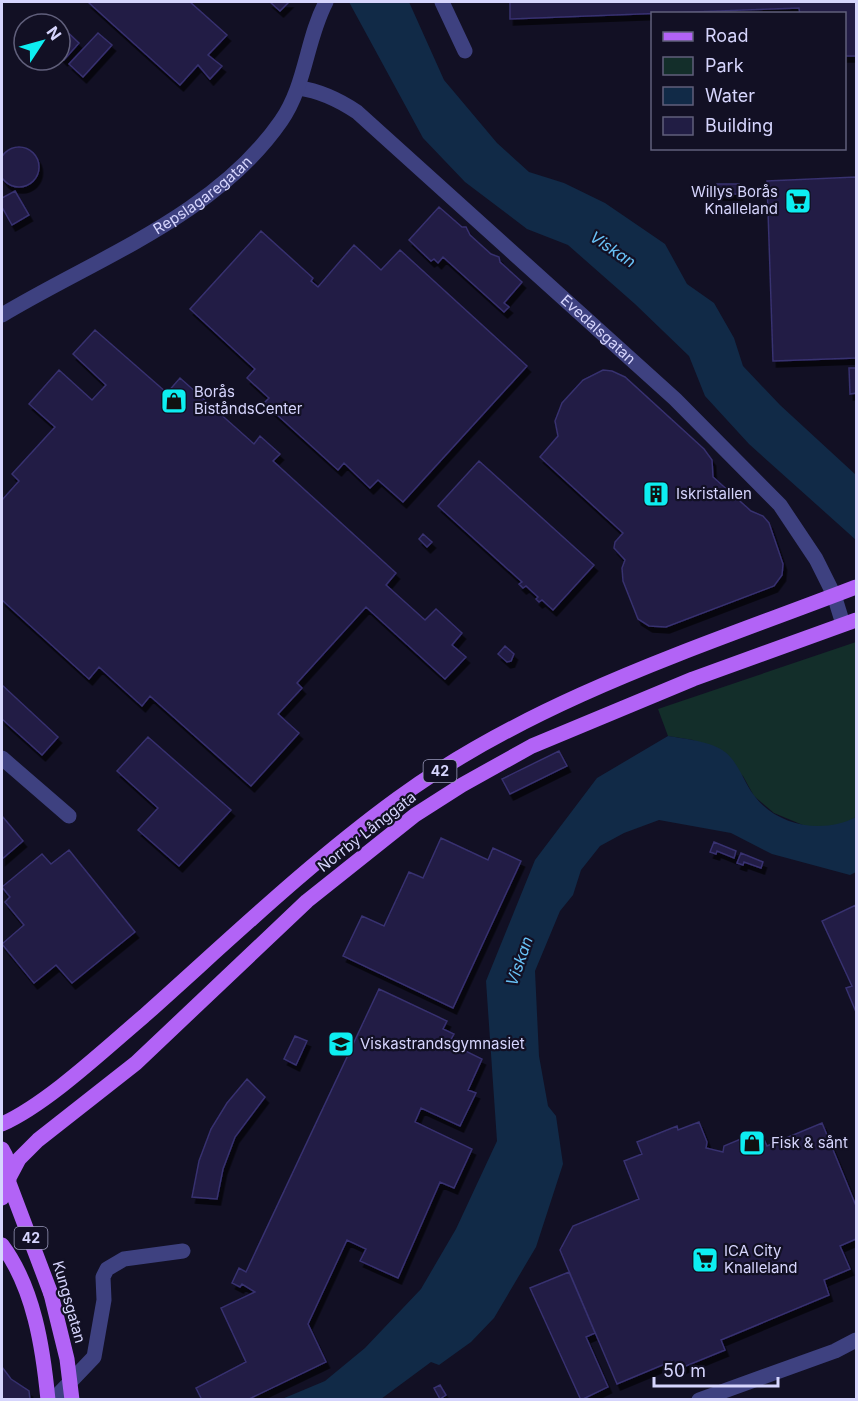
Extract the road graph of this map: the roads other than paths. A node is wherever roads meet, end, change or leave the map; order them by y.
1 (442, 2) edge
2 (325, 3) edge
3 (465, 51) dead end
4 (299, 88) junction
5 (2, 315) edge
6 (856, 587) edge
7 (834, 595) junction
8 (850, 622) edge
9 (2, 759) edge
10 (69, 816) dead end
11 (2, 1124) edge
12 (2, 1149) edge
13 (9, 1180) junction
14 (2, 1198) edge
15 (2, 1245) edge
16 (183, 1251) dead end
17 (856, 1340) edge
18 (50, 1400) edge
19 (72, 1400) edge
20 (699, 1400) edge

1 - 3 street
2 - 4 street, Repslagaregatan
4 - 5 street, Repslagaregatan
4 - 7 street, Evedalsgatan
6 - 7 main road, Norrby Långgata / 42
7 - 8 street, Evedalsgatan
7 - 11 main road, Norrby Långgata / 42
8 - 13 main road, Norrby Långgata / 42
9 - 10 street
12 - 13 main road, 42
13 - 14 main road, 42
13 - 19 main road, Kungsgatan / 42, bridge
15 - 18 main road, 42
16 - 18 street
17 - 20 street

